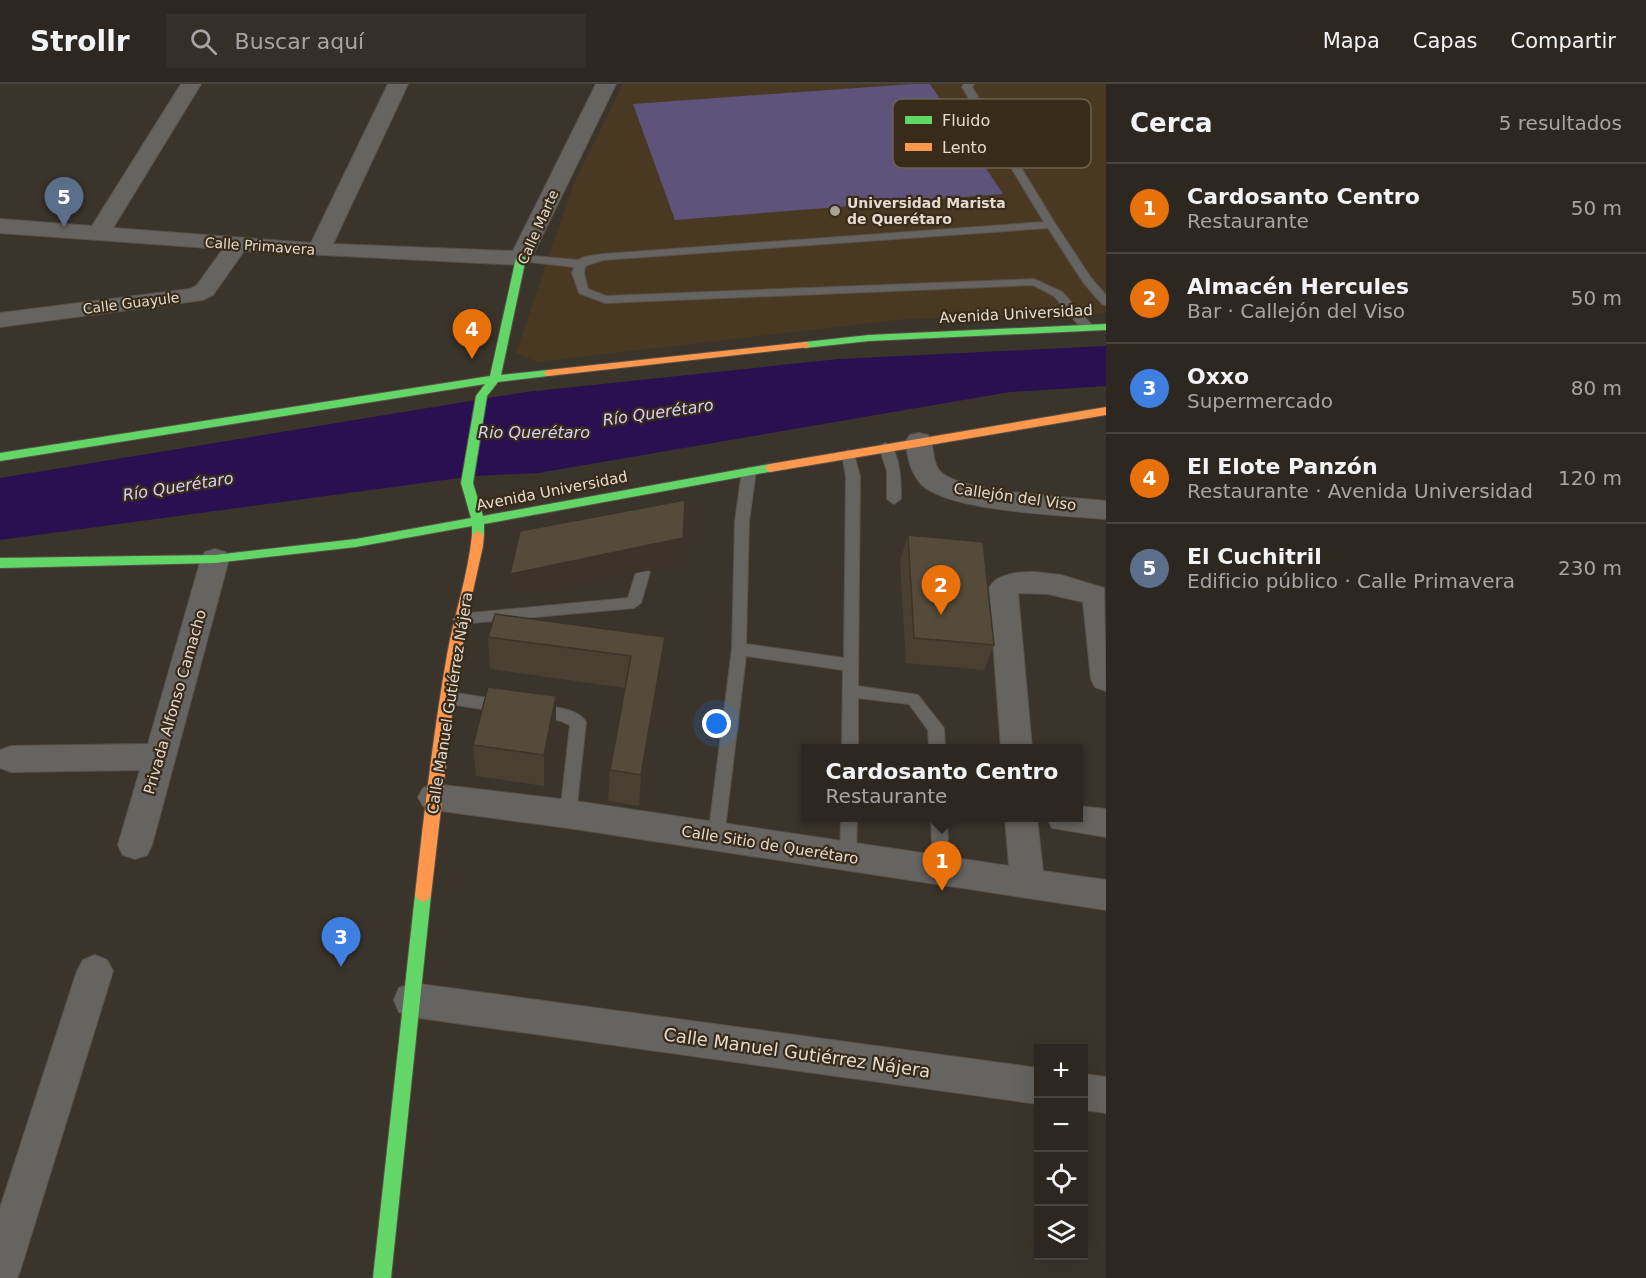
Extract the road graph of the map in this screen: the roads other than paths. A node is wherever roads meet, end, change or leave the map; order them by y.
1 (190, 84) edge
2 (398, 84) edge
3 (606, 84) edge
4 (969, 84) edge
5 (974, 99) edge
6 (1017, 168) edge
7 (1052, 225) junction
8 (0, 226) edge
9 (98, 235) junction
10 (238, 244) junction
11 (319, 250) junction
12 (521, 258) junction
13 (580, 264) junction
14 (1106, 302) edge
15 (0, 320) edge
16 (1087, 327) junction
17 (1106, 327) edge
18 (495, 379) junction
19 (1106, 411) edge
20 (919, 441) junction
21 (885, 447) junction
22 (848, 453) junction
23 (0, 457) edge
24 (749, 471) junction
25 (663, 487) junction
26 (894, 499) dead end
27 (658, 507) edge
28 (1106, 510) edge
29 (478, 521) junction
30 (215, 559) junction
31 (0, 563) edge
32 (643, 572) edge
33 (460, 619) junction
34 (739, 649) junction
35 (850, 665) junction
36 (1106, 679) edge
37 (850, 691) junction
38 (449, 698) junction
39 (850, 744) edge
40 (937, 744) edge
41 (1016, 744) edge
42 (160, 757) junction
43 (11, 759) dead end
44 (434, 797) junction
45 (567, 814) junction
46 (1083, 820) edge
47 (849, 822) edge
48 (939, 822) edge
49 (1022, 822) edge
50 (1106, 823) edge
51 (716, 837) junction
52 (135, 845) dead end
53 (848, 857) junction
54 (941, 871) junction
55 (1027, 884) junction
56 (1106, 896) edge
57 (94, 971) dead end
58 (412, 1000) junction
59 (1034, 1085) edge
60 (1088, 1093) edge
61 (1106, 1095) edge
62 (0, 1271) edge
63 (382, 1278) edge

1 - 9 street
2 - 11 street
3 - 12 street, Calle Marte
4 - 5 lane
6 - 7 lane
7 - 13 lane
7 - 14 lane
8 - 9 street, Calle Primavera
9 - 10 street, Calle Primavera
10 - 11 street, Calle Primavera
10 - 15 street, Calle Guayule
11 - 12 street, Calle Primavera
12 - 13 lane
12 - 18 main road, Calle Marte
13 - 16 lane
16 - 17 main road, Avenida Universidad
16 - 18 main road, Avenida Universidad
18 - 23 main road, Avenida Universidad
18 - 29 main road, Calle Manuel Gutiérrez Nájera
19 - 20 main road, Avenida Universidad
20 - 21 main road, Avenida Universidad
20 - 28 street, Callejón del Viso
21 - 22 main road, Avenida Universidad
21 - 26 lane
22 - 24 main road, Avenida Universidad
22 - 35 lane
24 - 25 main road, Avenida Universidad
24 - 34 lane
25 - 27 lane
25 - 29 main road, Avenida Universidad
29 - 30 main road, Avenida Universidad
29 - 33 main road, Calle Manuel Gutiérrez Nájera
30 - 31 main road, Avenida Universidad
30 - 42 street, Privada Alfonso Camacho
32 - 33 lane
33 - 38 main road, Calle Manuel Gutiérrez Nájera
34 - 35 lane
34 - 51 lane
35 - 37 lane
36 - 41 street
37 - 39 lane
37 - 40 lane
38 - 44 main road, Calle Manuel Gutiérrez Nájera
38 - 45 lane
42 - 43 street
42 - 52 street, Privada Alfonso Camacho
44 - 45 street, Calle Sitio de Querétaro
44 - 58 main road, Calle Manuel Gutiérrez Nájera
45 - 51 street, Calle Sitio de Querétaro
46 - 50 street
47 - 53 lane
48 - 54 lane
49 - 55 street
51 - 53 street, Calle Sitio de Querétaro
53 - 54 street, Calle Sitio de Querétaro
54 - 55 street, Calle Sitio de Querétaro
55 - 56 street, Calle Sitio de Querétaro
57 - 62 street
58 - 59 street, Calle Manuel Gutiérrez Nájera
58 - 63 main road, Calle Manuel Gutiérrez Nájera
60 - 61 street

